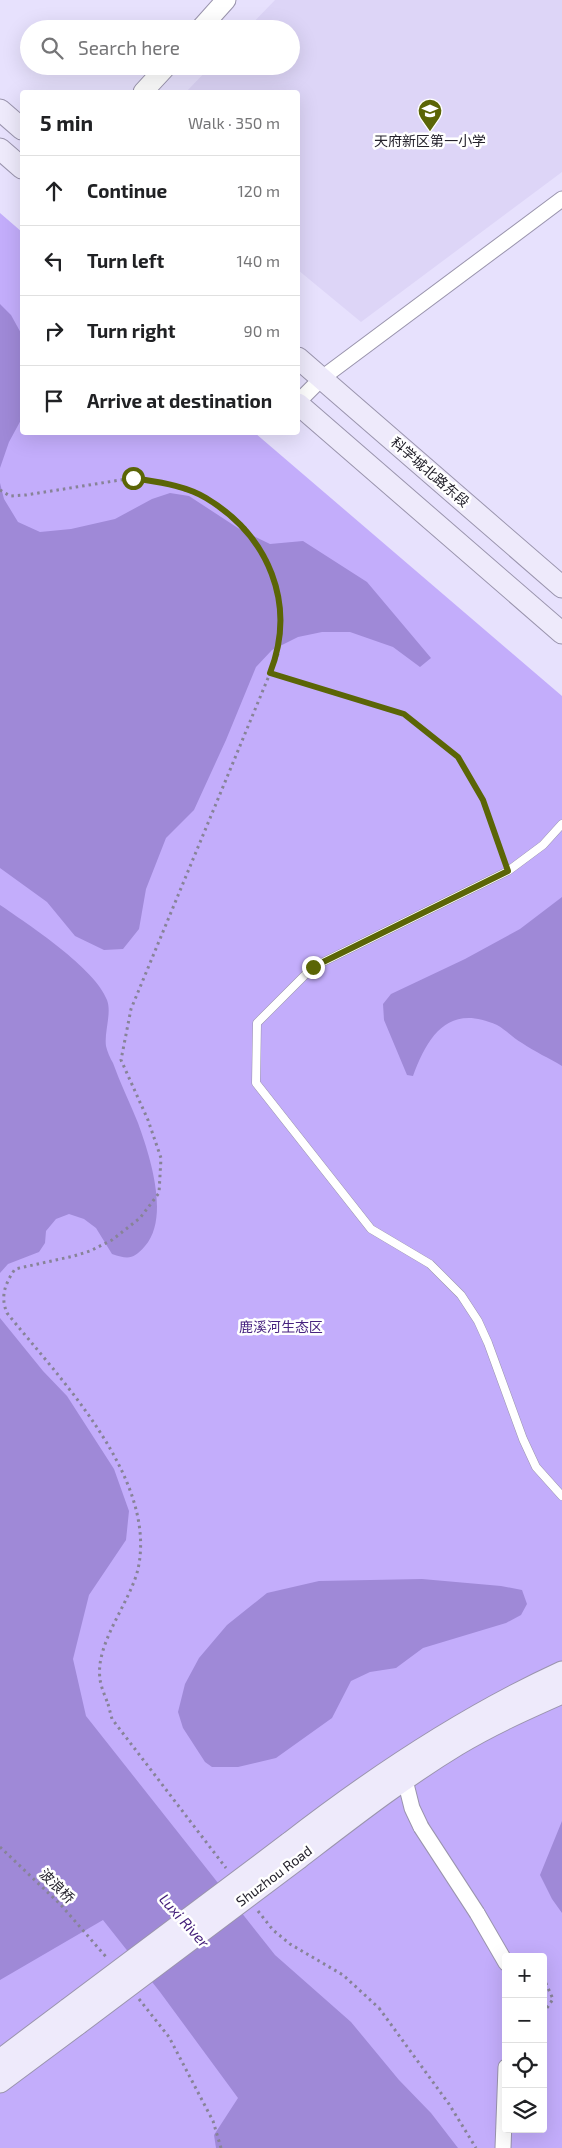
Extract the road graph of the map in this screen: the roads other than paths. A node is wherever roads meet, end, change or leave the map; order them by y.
1 (226, 0) edge
2 (208, 20) edge
3 (159, 75) edge
4 (145, 90) edge
5 (0, 110) edge
6 (20, 127) edge
7 (0, 149) edge
8 (20, 166) edge
9 (562, 199) edge
10 (300, 360) edge
11 (322, 378) junction
12 (300, 401) edge
13 (300, 405) edge
14 (562, 586) edge
15 (562, 633) edge
16 (562, 824) edge
17 (562, 1496) edge
18 (562, 1672) edge
19 (562, 1693) edge
20 (405, 1780) junction
21 (294, 1851) junction
22 (502, 1956) edge
23 (73, 2017) junction
24 (0, 2060) edge
25 (0, 2082) edge
26 (505, 2088) edge
27 (503, 2148) edge

1 - 2 street
3 - 4 street
5 - 6 main road
7 - 8 main road
9 - 11 street
10 - 11 main road, 科学城北路东段
11 - 12 street
11 - 14 main road, 科学城北路东段
13 - 15 main road
16 - 17 lane
18 - 21 main road, Shuzhou Road
19 - 20 main road, Shuzhou Road
20 - 21 main road, Shuzhou Road
20 - 22 street, bridge
21 - 23 main road, Shuzhou Road, bridge
23 - 24 main road, Shuzhou Road
23 - 25 main road, Shuzhou Road
26 - 27 street

